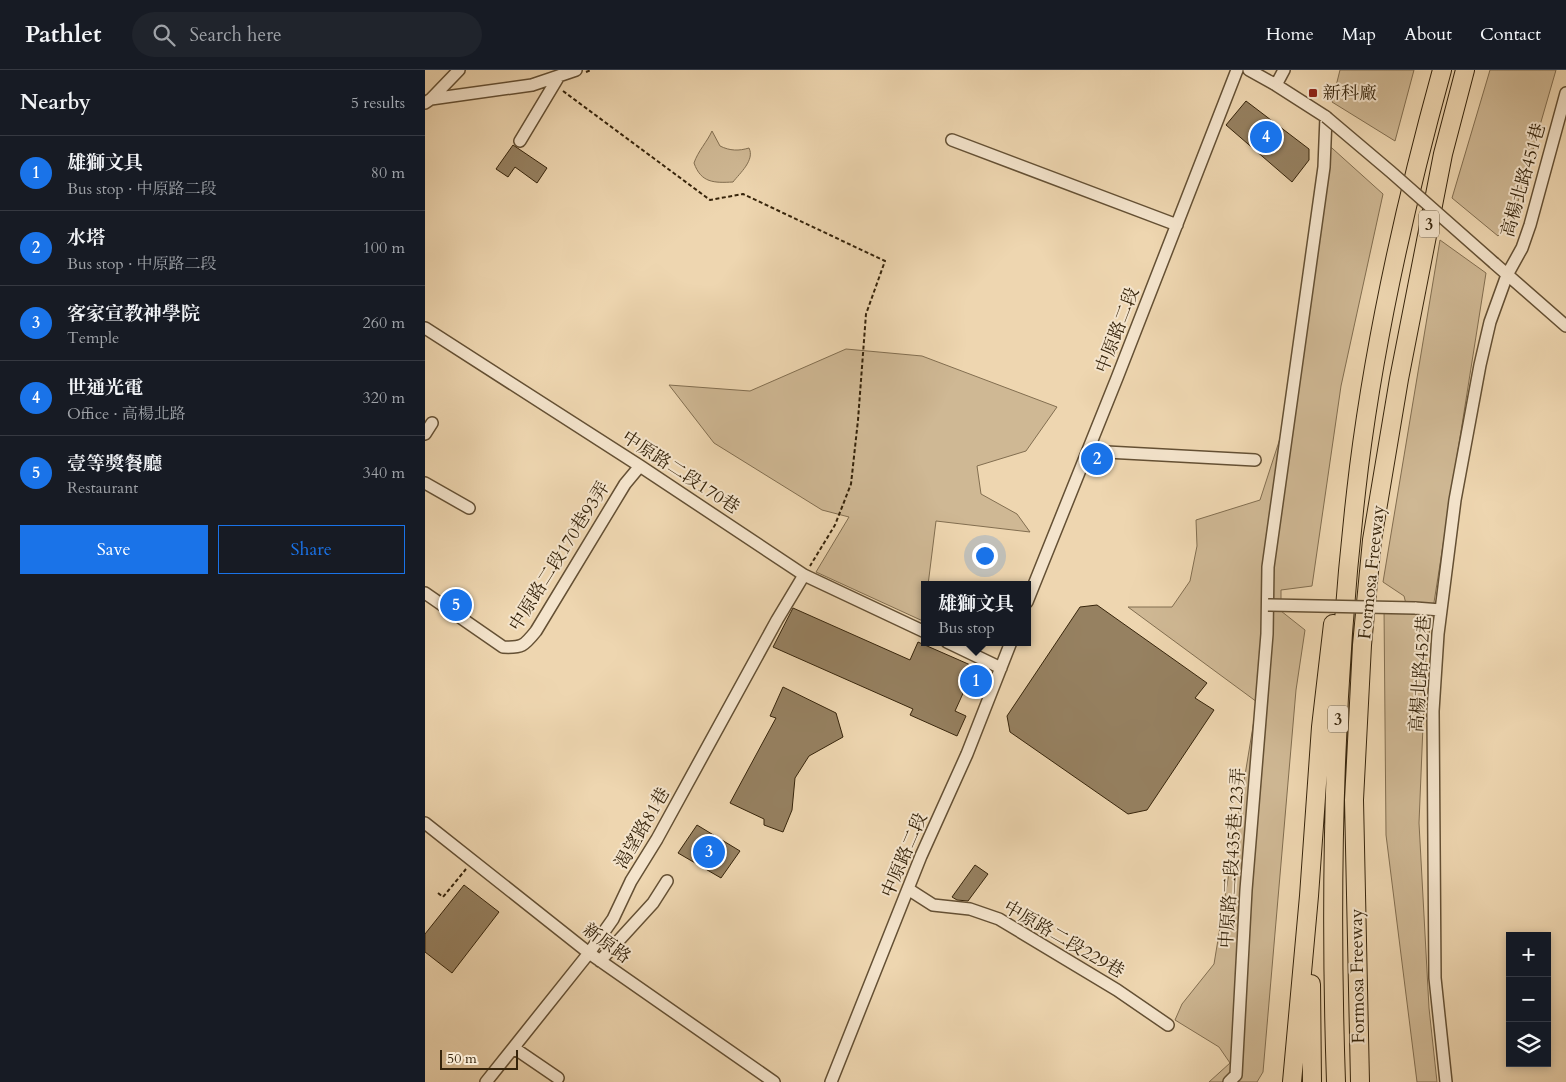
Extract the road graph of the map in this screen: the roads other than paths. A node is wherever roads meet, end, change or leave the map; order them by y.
1 (459, 70) edge
2 (1237, 70) edge
3 (1249, 70) edge
4 (1284, 70) edge
5 (1442, 70) edge
6 (1465, 70) edge
7 (579, 72) edge
8 (561, 81) junction
9 (1276, 85) junction
10 (1566, 92) edge
11 (428, 101) edge
12 (1326, 117) junction
13 (952, 140) dead end
14 (520, 141) dead end
15 (1177, 225) junction
16 (1507, 275) junction
17 (1566, 326) edge
18 (425, 328) edge
19 (432, 423) dead end
20 (425, 434) edge
21 (1088, 451) junction
22 (1255, 460) dead end
23 (1360, 465) junction
24 (640, 466) junction
25 (425, 484) edge
26 (469, 508) dead end
27 (805, 575) junction
28 (1031, 592) edge
29 (425, 593) edge
30 (1268, 605) junction
31 (1441, 610) junction
32 (921, 630) edge
33 (955, 646) edge
34 (1009, 646) edge
35 (1001, 668) junction
36 (425, 823) edge
37 (667, 881) dead end
38 (908, 889) junction
39 (1309, 896) junction
40 (589, 953) junction
41 (600, 960) junction
42 (1357, 966) junction
43 (1168, 1025) dead end
44 (514, 1048) junction
45 (558, 1078) dead end
46 (486, 1082) edge
47 (774, 1082) edge
48 (831, 1082) edge
49 (1229, 1082) edge
50 (1292, 1082) edge
51 (1312, 1082) edge
52 (1336, 1082) edge
53 (1360, 1082) edge
54 (1371, 1082) edge
55 (1446, 1082) edge

1 - 11 street
2 - 15 street, 中原路二段
3 - 9 street
4 - 9 street
5 - 23 highway, Formosa Freeway / 3
6 - 42 highway, Formosa Freeway / 3
7 - 8 street
8 - 11 street
8 - 14 street
9 - 12 street
10 - 16 street, 高楊北路451巷
12 - 16 street, bridge
12 - 30 street, 中原路二段435巷123弄
13 - 15 street
15 - 21 street, 中原路二段
16 - 17 street
16 - 31 street, 高楊北路452巷
18 - 24 street, 中原路二段170巷
19 - 20 street
21 - 22 street
21 - 28 street, 中原路二段
23 - 39 highway
23 - 52 highway, Formosa Freeway / 3
24 - 27 street, 中原路二段170巷
24 - 29 street, 中原路二段170巷93弄
25 - 26 street
27 - 32 street, 中原路二段170巷
27 - 40 street, 渴望路81巷
30 - 31 street, bridge
30 - 49 street, 中原路二段435巷123弄
31 - 55 street, 高楊北路452巷
33 - 35 street
34 - 35 street, 中原路二段
35 - 38 street, 中原路二段
36 - 40 street, 新原路
37 - 41 street
38 - 43 street, 中原路二段229巷
38 - 48 street, 中原路二段
39 - 50 highway
39 - 51 highway
40 - 41 street, 新原路
40 - 44 street, 渴望路81巷
41 - 47 street, 新原路
42 - 53 highway, Formosa Freeway / 3
42 - 54 highway
44 - 45 street
44 - 46 street, 渴望路81巷

